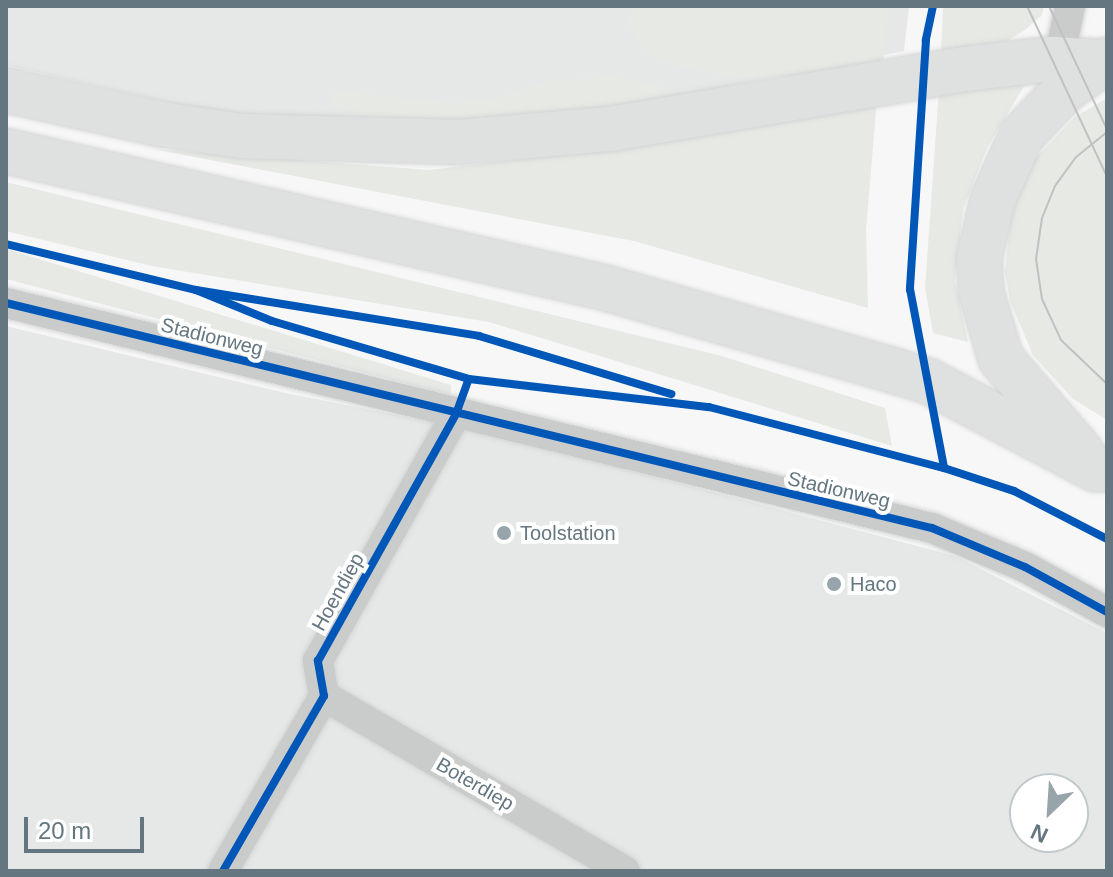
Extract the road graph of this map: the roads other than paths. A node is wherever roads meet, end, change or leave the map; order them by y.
1 (1070, 6) edge
2 (1040, 61) junction
3 (1105, 61) edge
4 (6, 90) edge
5 (1040, 113) junction
6 (6, 151) edge
7 (6, 303) edge
8 (456, 414) junction
9 (1101, 469) edge
10 (1107, 612) edge
11 (324, 696) junction
12 (223, 871) edge
13 (625, 871) edge

1 - 2 street
2 - 3 main road
2 - 4 main road
2 - 5 street
3 - 5 main road
5 - 9 main road
6 - 9 main road
7 - 8 street, Stadionweg
8 - 10 street, Stadionweg
8 - 11 street, Hoendiep
11 - 12 street
11 - 13 street, Boterdiep

